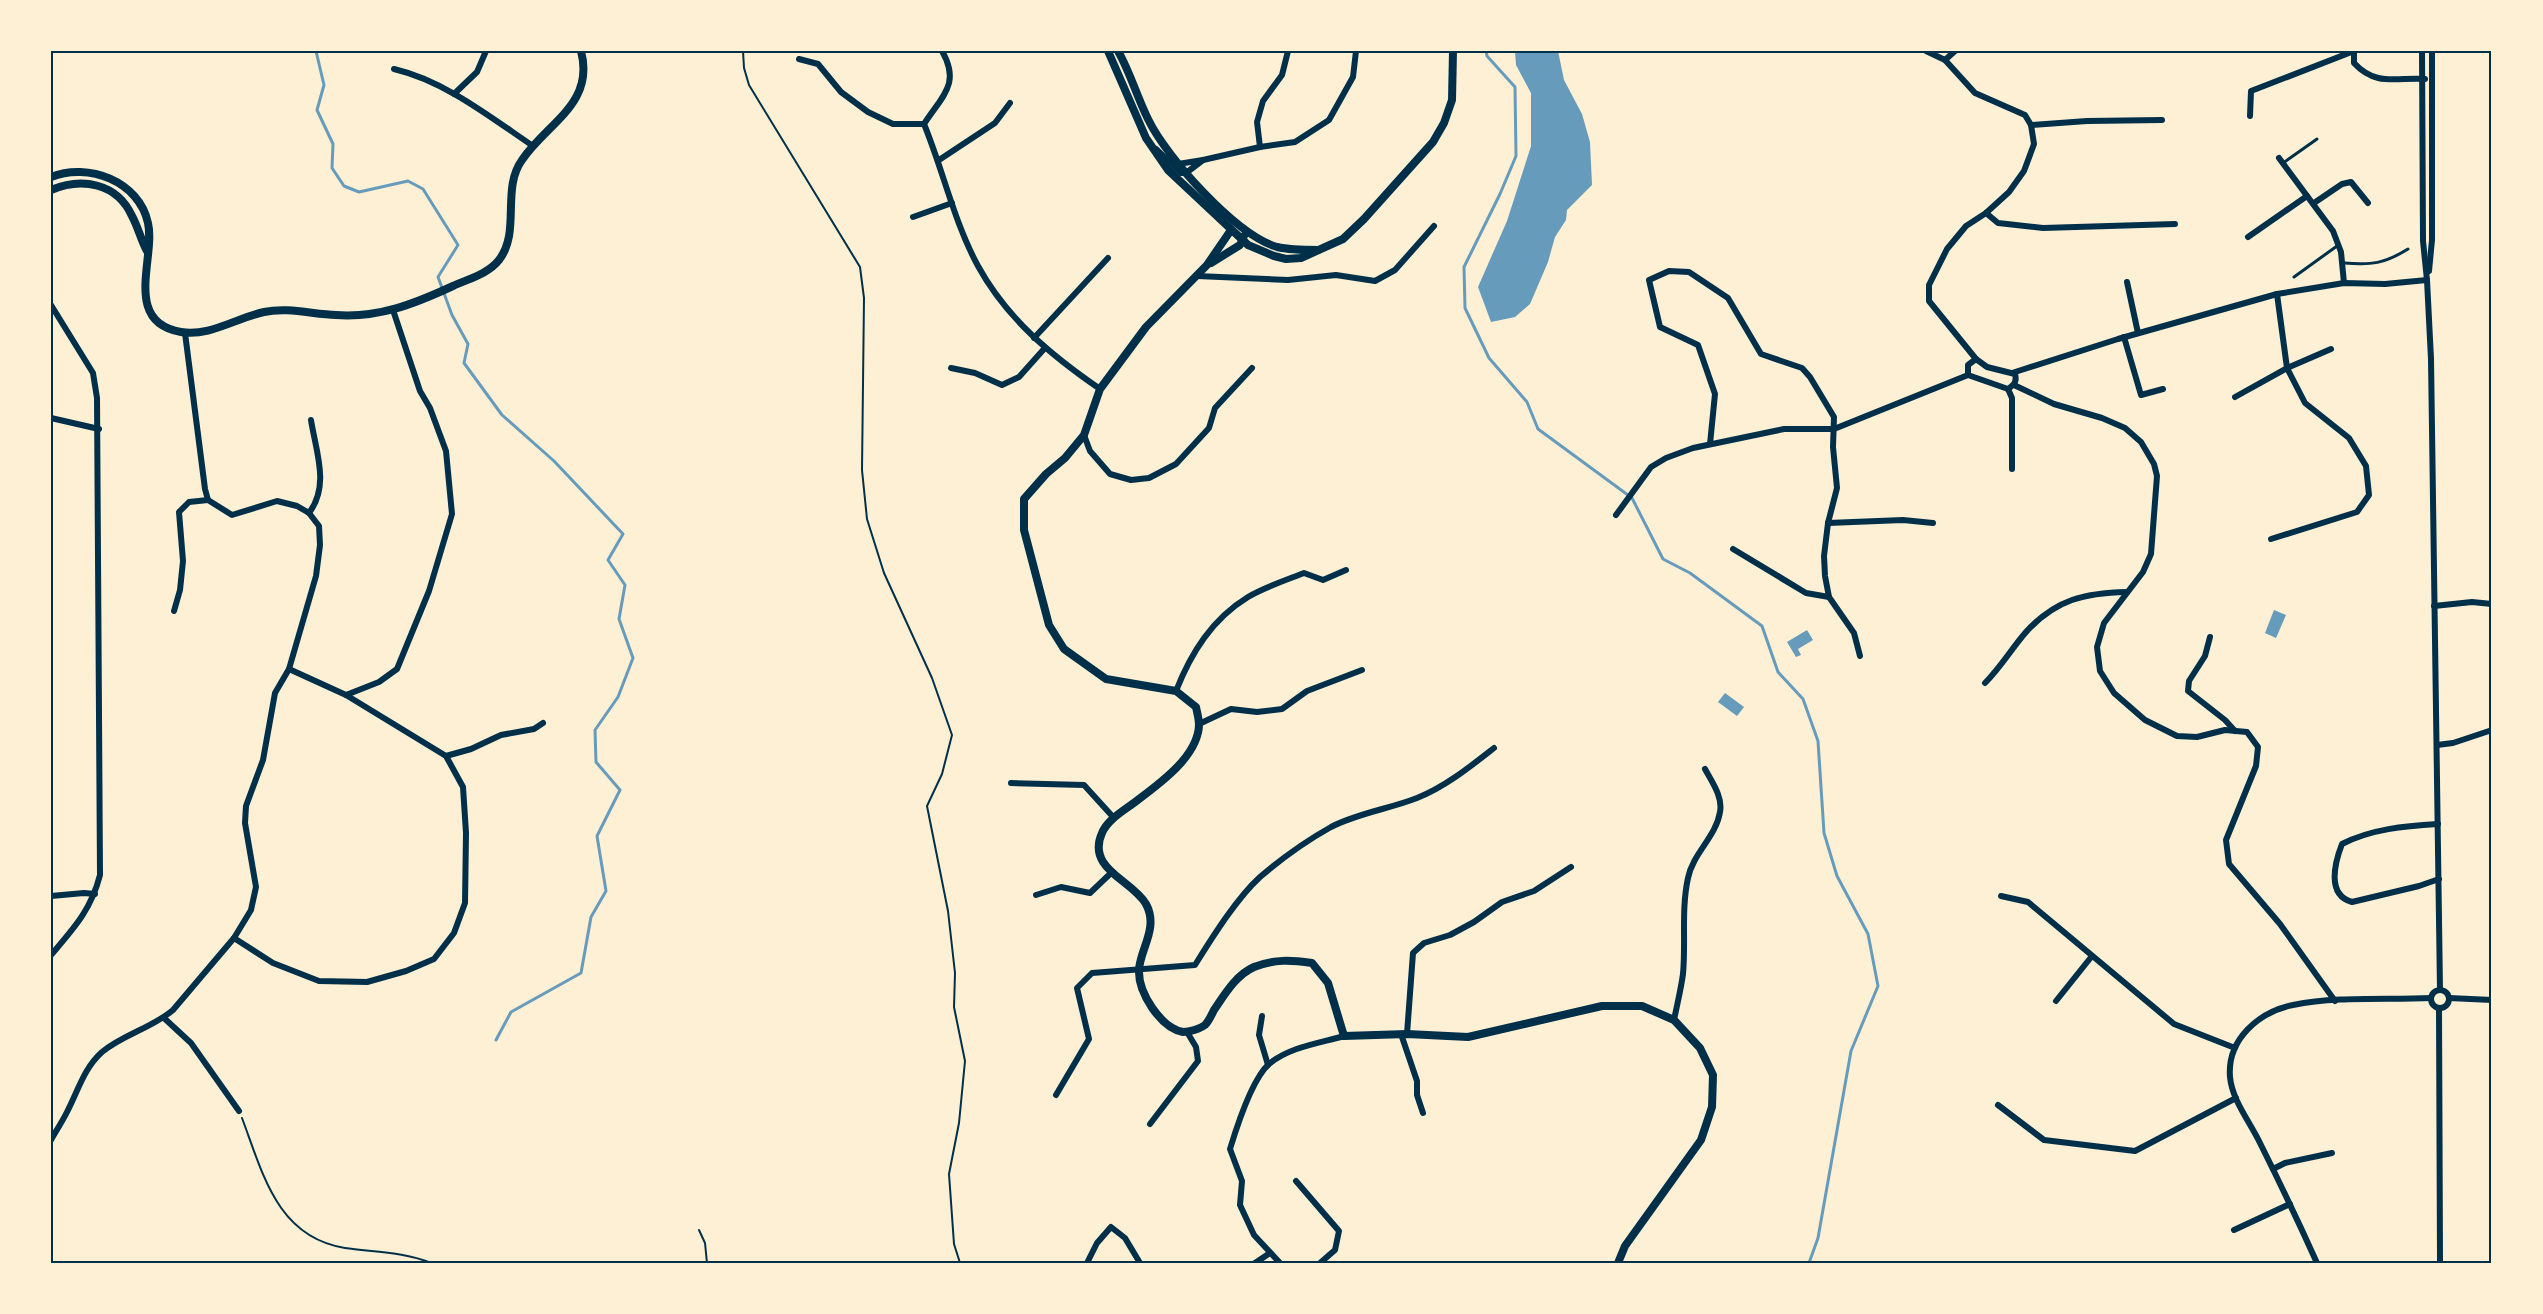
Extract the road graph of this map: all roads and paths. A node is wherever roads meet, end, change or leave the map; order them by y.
1 (486, 51) edge
2 (581, 51) edge
3 (743, 51) edge
4 (942, 51) edge
5 (1108, 51) edge
6 (1118, 51) edge
7 (1288, 51) edge
8 (1356, 51) edge
9 (1453, 51) edge
10 (1926, 51) edge
11 (1955, 51) edge
12 (2354, 51) edge
13 (2422, 51) edge
14 (2432, 51) edge
15 (799, 59) dead end
16 (1945, 60) junction
17 (394, 69) dead end
18 (2422, 79) junction
19 (2432, 80) junction
20 (454, 94) junction
21 (1010, 103) dead end
22 (2250, 116) dead end
23 (2162, 120) dead end
24 (924, 124) junction
25 (2031, 125) junction
26 (2317, 139) dead end
27 (1150, 144) junction
28 (533, 146) junction
29 (1260, 147) junction
30 (939, 160) junction
31 (1203, 160) junction
32 (2281, 161) joint
33 (1181, 170) junction
34 (51, 177) edge
35 (1180, 183) junction
36 (124, 188) junction
37 (51, 190) edge
38 (117, 196) junction
39 (2307, 196) junction
40 (952, 203) junction
41 (2314, 203) junction
42 (2368, 203) dead end
43 (1986, 213) junction
44 (913, 217) dead end
45 (2175, 224) dead end
46 (1434, 226) dead end
47 (1231, 230) junction
48 (1246, 231) junction
49 (2248, 237) dead end
50 (1244, 241) junction
51 (2338, 245) junction
52 (2408, 249) dead end
53 (1323, 250) junction
54 (147, 253) junction
55 (1108, 258) dead end
56 (2342, 263) junction
57 (1207, 265) junction
58 (1197, 276) junction
59 (2294, 277) dead end
60 (2427, 280) junction
61 (2127, 282) dead end
62 (2344, 283) junction
63 (2277, 294) junction
64 (51, 305) edge
65 (393, 310) junction
66 (185, 333) junction
67 (2138, 333) junction
68 (2124, 337) junction
69 (1034, 338) junction
70 (1044, 349) junction
71 (2331, 349) dead end
72 (1976, 359) junction
73 (951, 368) dead end
74 (1252, 368) dead end
75 (2287, 368) junction
76 (2012, 373) junction
77 (1968, 375) junction
78 (2011, 387) junction
79 (1100, 389) junction
80 (2163, 389) dead end
81 (2235, 397) dead end
82 (51, 418) edge
83 (311, 420) dead end
84 (99, 429) junction
85 (1834, 429) junction
86 (1084, 435) junction
87 (1710, 444) junction
88 (2012, 469) dead end
89 (208, 500) junction
90 (309, 513) junction
91 (1616, 515) dead end
92 (1827, 523) junction
93 (1933, 523) dead end
94 (2271, 539) dead end
95 (1733, 549) dead end
96 (1346, 570) dead end
97 (2127, 592) junction
98 (1829, 597) junction
99 (2492, 604) edge
100 (2434, 606) junction
101 (174, 611) dead end
102 (2210, 638) dead end
103 (1860, 656) dead end
104 (289, 669) junction
105 (1362, 670) dead end
106 (1985, 683) dead end
107 (1176, 691) junction
108 (346, 695) junction
109 (543, 723) dead end
110 (1199, 724) junction
111 (2492, 730) edge
112 (2235, 731) junction
113 (2437, 745) junction
114 (1494, 748) dead end
115 (446, 756) junction
116 (1705, 769) dead end
117 (1011, 783) dead end
118 (1114, 818) junction
119 (2438, 824) junction
120 (1571, 867) dead end
121 (1111, 873) junction
122 (2439, 879) junction
123 (95, 894) junction
124 (1036, 895) dead end
125 (51, 896) edge
126 (2001, 896) dead end
127 (234, 938) junction
128 (51, 955) edge
129 (2092, 956) junction
130 (1139, 970) junction
131 (2440, 990) junction
132 (2431, 998) junction
133 (2449, 998) junction
134 (2492, 1000) edge
135 (2056, 1001) dead end
136 (2335, 1001) junction
137 (2439, 1008) junction
138 (1262, 1016) dead end
139 (164, 1018) junction
140 (1674, 1020) junction
141 (1187, 1032) junction
142 (1404, 1034) junction
143 (1344, 1036) junction
144 (2235, 1048) junction
145 (1268, 1065) junction
146 (1056, 1095) dead end
147 (2236, 1098) junction
148 (1998, 1106) dead end
149 (239, 1111) joint
150 (1423, 1113) dead end
151 (1150, 1124) dead end
152 (51, 1140) edge
153 (2332, 1153) dead end
154 (2273, 1169) junction
155 (1296, 1181) dead end
156 (2290, 1204) junction
157 (699, 1230) dead end
158 (2234, 1230) dead end
159 (1270, 1252) junction
160 (431, 1263) edge
161 (707, 1263) edge
162 (960, 1263) edge
163 (1087, 1263) edge
164 (1140, 1263) edge
165 (1255, 1263) edge
166 (1280, 1263) edge
167 (1320, 1263) edge
168 (1618, 1263) edge
169 (2318, 1263) edge
170 (2440, 1263) edge

1 - 20 street
2 - 28 street
3 - 162 path
4 - 24 street
5 - 27 street
6 - 33 street
7 - 29 street
8 - 29 street
9 - 53 street
10 - 16 street
11 - 16 street
12 - 18 street
12 - 22 street
13 - 18 street
14 - 19 street
15 - 24 street
16 - 25 street
17 - 20 street
18 - 19 street
18 - 60 street
19 - 60 street
20 - 28 street
21 - 30 street
23 - 25 street
24 - 30 street
25 - 43 street
26 - 32 lane
27 - 33 street
27 - 35 street
28 - 65 street
29 - 31 street
30 - 40 street
31 - 33 street
31 - 33 street
32 - 39 street
33 - 35 street
33 - 48 street
34 - 36 street
35 - 47 street
36 - 38 street
36 - 54 street
37 - 38 street
38 - 54 street
39 - 41 street
39 - 49 street
40 - 44 street
40 - 69 street
41 - 42 street
41 - 51 street
43 - 45 street
43 - 72 street
46 - 58 street
47 - 48 street
47 - 50 street
47 - 57 street
48 - 50 street
48 - 53 street
50 - 53 street
50 - 57 street
51 - 56 street
51 - 59 lane
52 - 56 lane
54 - 66 street
55 - 69 street
56 - 62 street
57 - 58 street
58 - 79 street
60 - 62 street
60 - 100 street
61 - 67 street
62 - 63 street
63 - 67 street
63 - 75 street
64 - 84 street
65 - 66 street
65 - 108 street
66 - 89 street
67 - 68 street
68 - 76 street
68 - 80 street
69 - 70 street
70 - 73 street
70 - 79 street
71 - 75 street
72 - 76 street
72 - 77 street
74 - 86 street
75 - 81 street
75 - 94 street
76 - 78 street
77 - 78 street
77 - 85 street
78 - 88 street
78 - 97 street
79 - 86 street
82 - 84 street
83 - 90 street
84 - 123 street
85 - 87 street
85 - 87 street
85 - 92 street
86 - 107 street
87 - 91 street
89 - 90 street
89 - 101 street
90 - 104 street
92 - 93 street
92 - 98 street
95 - 98 street
96 - 107 street
97 - 106 street
97 - 112 street
98 - 103 street
99 - 100 street
100 - 113 street
102 - 112 street
104 - 108 street
104 - 127 street
105 - 110 street
107 - 110 street
108 - 115 street
109 - 115 street
110 - 118 street
111 - 113 street
112 - 136 street
113 - 119 street
114 - 130 street
115 - 127 street
116 - 140 street
117 - 118 street
118 - 121 street
119 - 122 street
119 - 122 street
120 - 142 street
121 - 124 street
121 - 130 street
122 - 131 street
123 - 125 street
123 - 128 street
126 - 129 street
127 - 139 street
129 - 135 street
129 - 144 street
130 - 141 street
130 - 146 street
131 - 132 street
131 - 133 street
132 - 136 street
132 - 137 street
133 - 134 street
133 - 137 street
136 - 144 street
137 - 170 street
138 - 145 street
139 - 149 street
139 - 152 street
140 - 142 street
140 - 168 street
141 - 143 street
141 - 151 street
142 - 143 street
142 - 150 street
143 - 145 street
144 - 147 street
145 - 159 street
147 - 148 street
147 - 154 street
149 - 160 path
153 - 154 street
154 - 156 street
155 - 167 street
156 - 158 street
156 - 169 street
157 - 161 path
159 - 165 street
159 - 166 street
163 - 164 street

